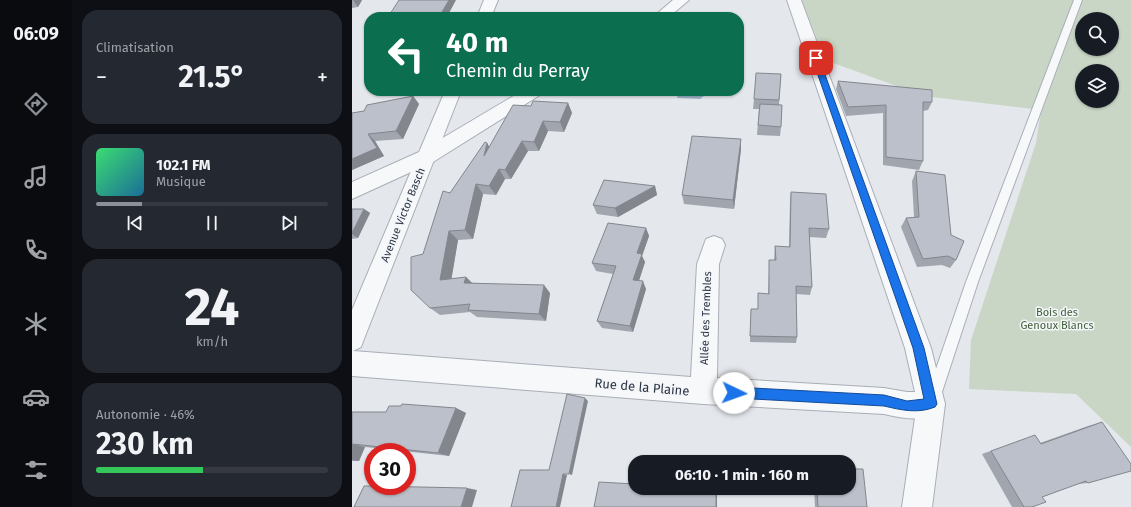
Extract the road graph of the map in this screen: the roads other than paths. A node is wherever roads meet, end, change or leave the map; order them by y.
1 (491, 0) edge
2 (682, 0) edge
3 (794, 0) edge
4 (1078, 0) edge
5 (486, 12) edge
6 (666, 12) edge
7 (451, 96) edge
8 (526, 96) edge
9 (426, 157) junction
10 (352, 191) edge
11 (714, 245) dead end
12 (352, 338) edge
13 (352, 363) edge
14 (703, 392) junction
15 (931, 404) junction
16 (917, 507) edge

1 - 5 street
2 - 6 street
3 - 15 street
4 - 15 lane
7 - 9 street, Avenue Victor Basch
8 - 9 street
9 - 10 street
9 - 12 street, Avenue Victor Basch
11 - 14 street, Allée des Trembles
13 - 14 street, Rue de la Plaine
14 - 15 street, Rue de la Plaine
15 - 16 street

